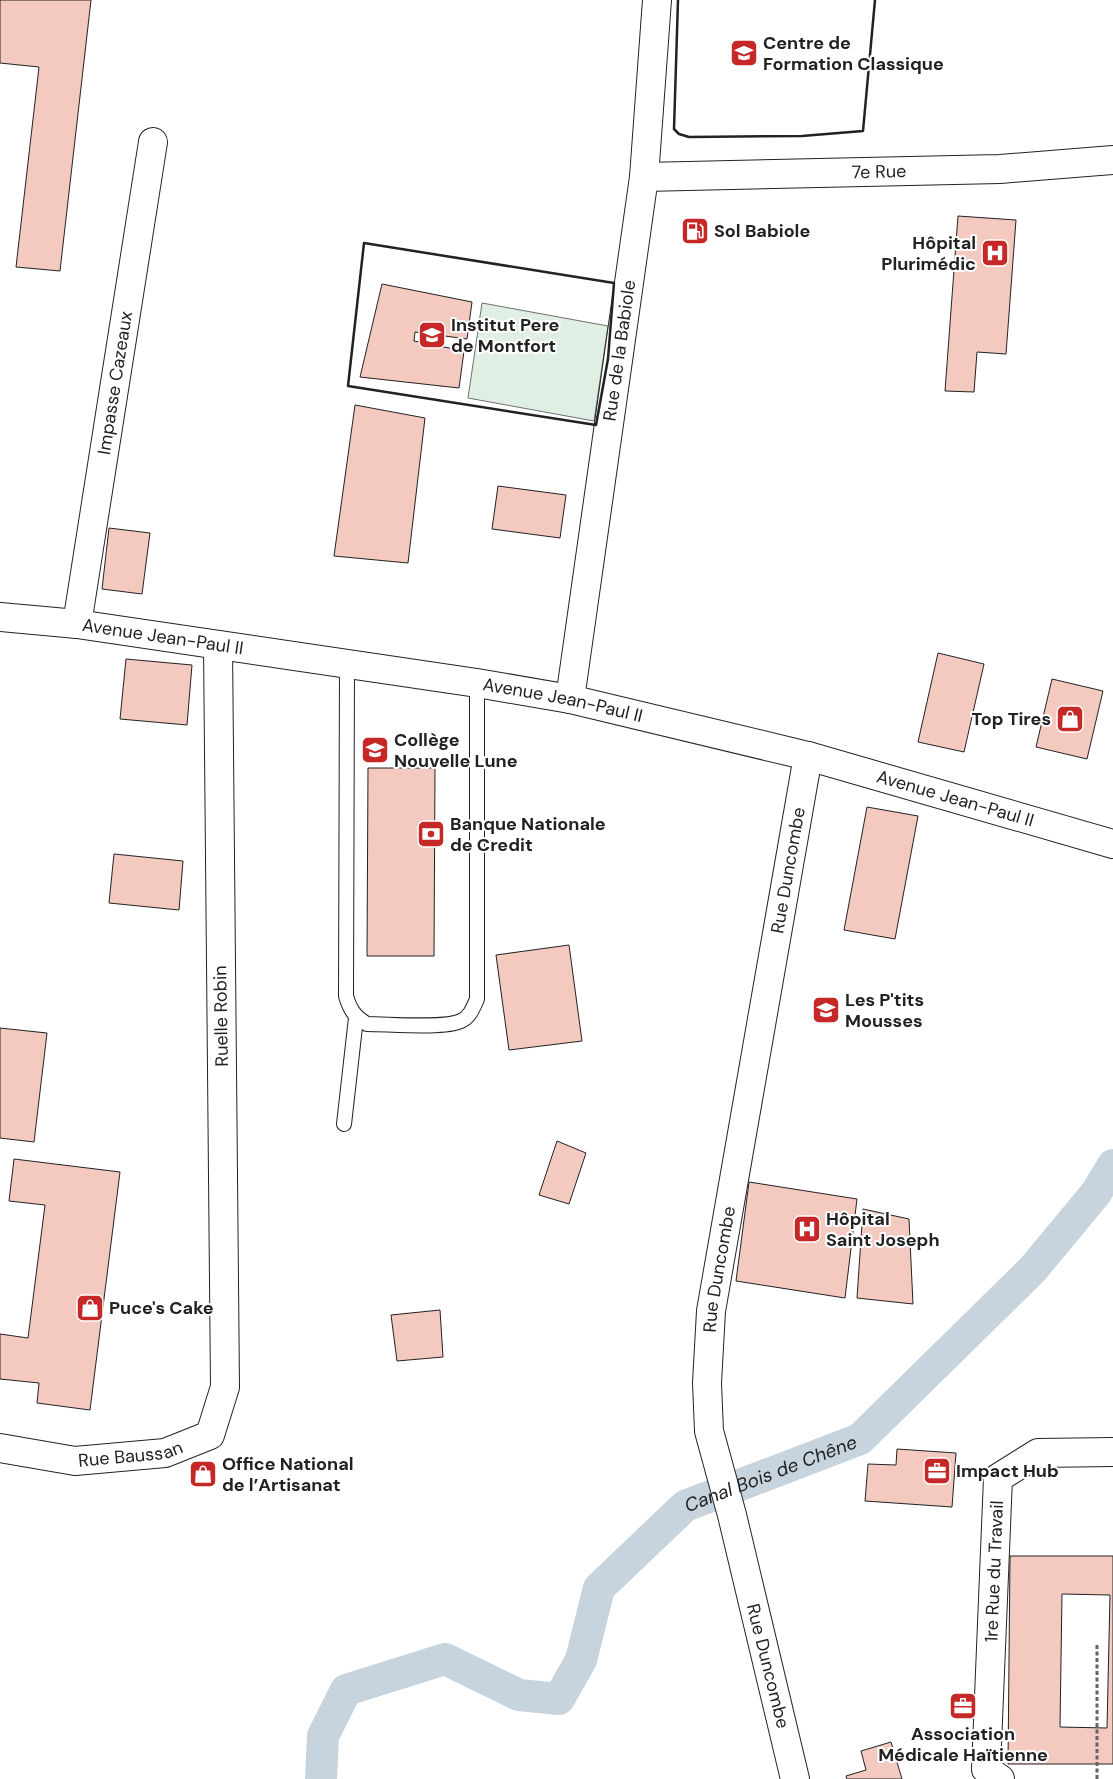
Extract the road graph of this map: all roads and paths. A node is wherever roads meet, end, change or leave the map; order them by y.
1 (657, 0) edge
2 (153, 142) dead end
3 (1113, 160) edge
4 (644, 176) junction
5 (0, 617) edge
6 (77, 624) junction
7 (218, 645) junction
8 (347, 664) junction
9 (477, 683) junction
10 (570, 699) junction
11 (808, 756) junction
12 (1113, 844) edge
13 (356, 1018) junction
14 (344, 1124) dead end
15 (225, 1386) joint
16 (0, 1448) edge
17 (1113, 1452) edge
18 (1097, 1644) dead end
19 (795, 1779) edge
20 (1000, 1779) edge
21 (1097, 1779) edge

1 - 4 street, Rue de la Babiole
2 - 6 street, Impasse Cazeaux
3 - 4 street, 7e Rue
4 - 10 street, Rue de la Babiole
5 - 6 street, Avenue Jean-Paul II
6 - 7 street, Avenue Jean-Paul II
7 - 8 street, Avenue Jean-Paul II
7 - 15 street, Ruelle Robin
8 - 9 street, Avenue Jean-Paul II
8 - 13 lane
9 - 10 street, Avenue Jean-Paul II
9 - 13 lane
10 - 11 street, Avenue Jean-Paul II
11 - 12 street, Avenue Jean-Paul II
11 - 19 street, Rue Duncombe
13 - 14 lane
15 - 16 street, Rue Baussan
17 - 20 street, 1re Rue du Travail
18 - 21 path

